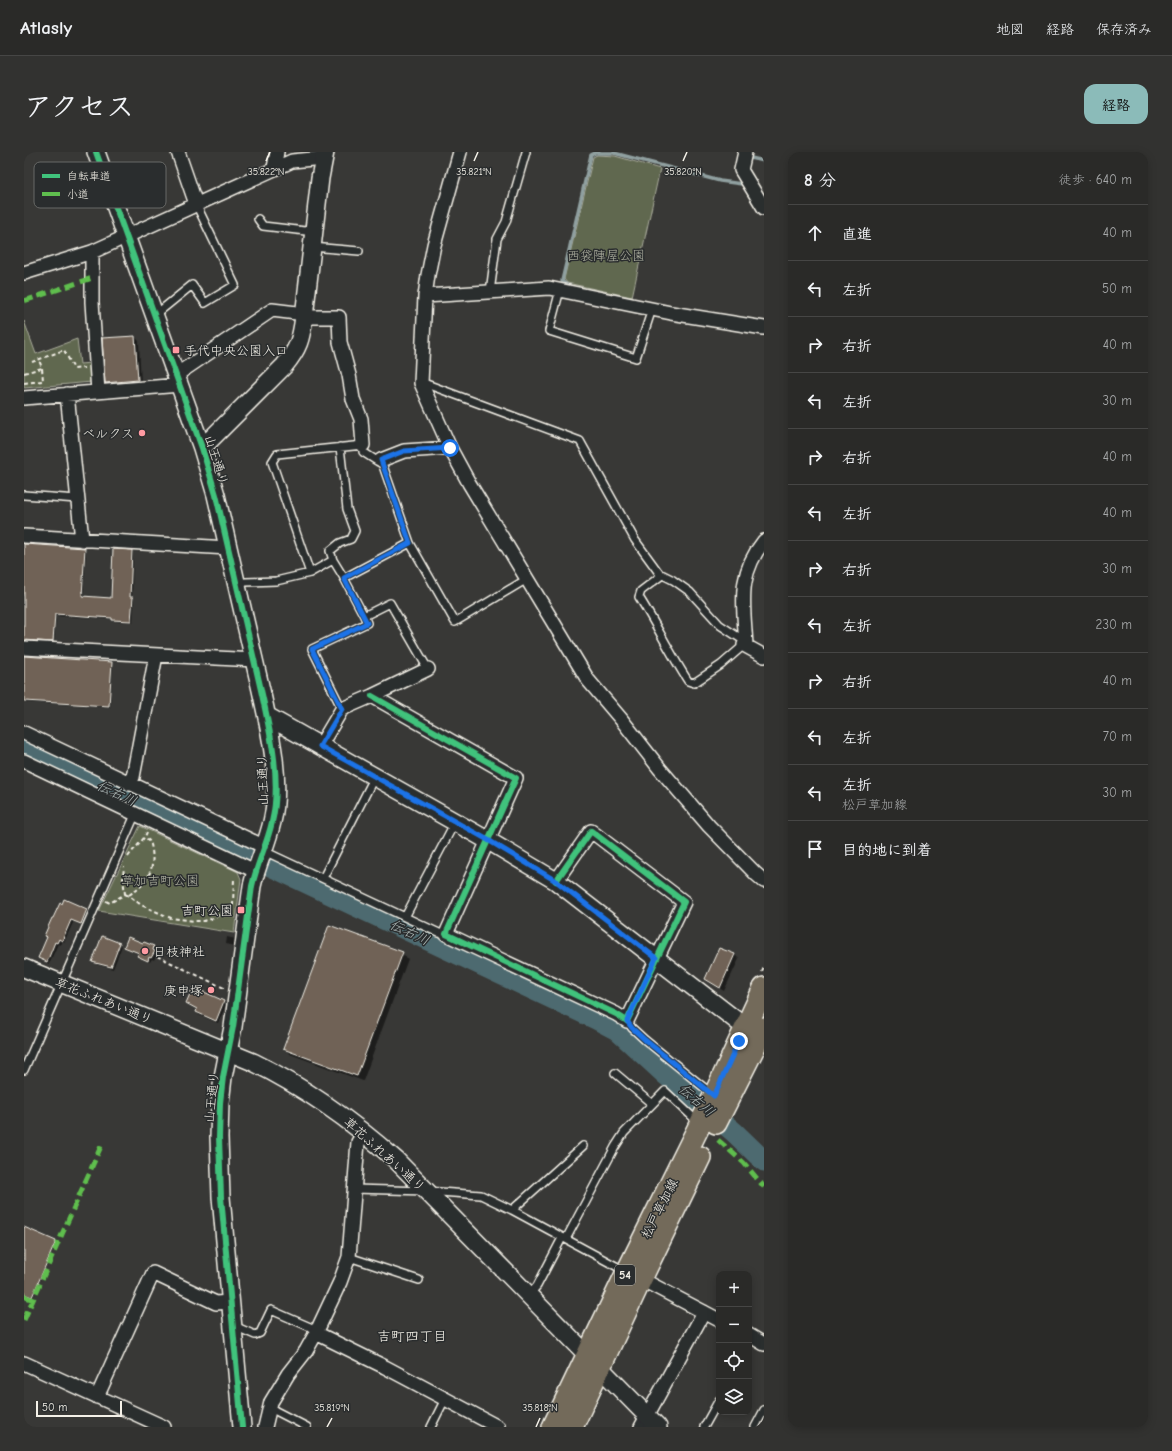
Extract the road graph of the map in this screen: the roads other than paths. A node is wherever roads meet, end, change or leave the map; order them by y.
1 (96, 152) edge
2 (178, 152) edge
3 (276, 152) edge
4 (460, 152) edge
5 (526, 152) edge
6 (745, 152) edge
7 (324, 155) edge
8 (100, 162) edge
9 (274, 168) junction
10 (196, 204) junction
11 (117, 208) edge
12 (764, 208) edge
13 (258, 219) dead end
14 (127, 236) junction
15 (313, 239) junction
16 (359, 251) dead end
17 (92, 252) junction
18 (24, 273) edge
19 (560, 290) junction
20 (490, 292) junction
21 (425, 296) junction
22 (652, 309) junction
23 (155, 315) junction
24 (304, 315) junction
25 (764, 328) edge
26 (178, 380) junction
27 (421, 382) junction
28 (98, 392) junction
29 (67, 394) junction
30 (24, 398) edge
31 (363, 445) junction
32 (340, 447) junction
33 (202, 448) junction
34 (450, 448) junction
35 (381, 460) junction
36 (24, 495) edge
37 (77, 499) junction
38 (24, 536) edge
39 (82, 540) junction
40 (764, 541) edge
41 (410, 543) junction
42 (228, 548) junction
43 (333, 560) junction
44 (310, 573) junction
45 (662, 575) junction
46 (344, 578) junction
47 (527, 579) junction
48 (236, 584) junction
49 (364, 616) junction
50 (745, 645) junction
51 (24, 648) edge
52 (156, 655) junction
53 (764, 656) edge
54 (254, 660) junction
55 (428, 670) joint
56 (372, 696) junction
57 (342, 709) junction
58 (267, 716) junction
59 (24, 733) edge
60 (320, 746) junction
61 (24, 761) edge
62 (375, 776) junction
63 (130, 784) junction
64 (135, 815) junction
65 (455, 822) junction
66 (488, 840) junction
67 (260, 858) junction
68 (323, 878) junction
69 (556, 881) junction
70 (764, 881) edge
71 (405, 917) junction
72 (446, 934) junction
73 (656, 958) junction
74 (24, 968) edge
75 (62, 983) junction
76 (764, 988) edge
77 (627, 1021) junction
78 (757, 1028) edge
79 (228, 1051) junction
80 (24, 1070) edge
81 (615, 1073) dead end
82 (720, 1100) junction
83 (652, 1104) junction
84 (706, 1129) junction
85 (365, 1133) junction
86 (583, 1146) dead end
87 (354, 1189) junction
88 (426, 1191) junction
89 (512, 1210) junction
90 (564, 1238) junction
91 (349, 1257) junction
92 (634, 1276) junction
93 (419, 1280) dead end
94 (529, 1296) junction
95 (230, 1302) junction
96 (704, 1312) junction
97 (716, 1318) edge
98 (233, 1328) junction
99 (316, 1333) junction
100 (594, 1362) junction
101 (24, 1363) edge
102 (97, 1397) junction
103 (446, 1399) junction
104 (716, 1405) edge
105 (270, 1408) junction
106 (764, 1410) edge
107 (649, 1423) edge
108 (164, 1427) edge
109 (242, 1427) edge
110 (265, 1427) edge
111 (307, 1427) edge
112 (431, 1427) edge
113 (498, 1427) edge
114 (553, 1427) edge
115 (572, 1427) edge
116 (704, 1427) edge
117 (755, 1427) edge

1 - 8 street, 山王通り
2 - 10 street
3 - 9 street
4 - 21 street
5 - 20 lane
6 - 12 street
7 - 9 street
7 - 15 street
9 - 10 street
10 - 14 street
10 - 23 lane
11 - 14 street, 山王通り
13 - 15 lane
14 - 17 street
14 - 23 street, 山王通り
15 - 16 lane
15 - 24 street
17 - 18 street
17 - 28 street
19 - 20 street
19 - 22 street
19 - 22 lane
20 - 21 street
21 - 27 street
22 - 25 street
23 - 26 street, 山王通り
24 - 26 street
24 - 31 street
24 - 33 street
26 - 28 street
26 - 33 street, 山王通り
27 - 34 street
27 - 45 lane
28 - 29 street
29 - 30 street
29 - 37 street
31 - 32 lane
31 - 35 lane
32 - 43 lane
32 - 44 lane
33 - 42 street, 山王通り
34 - 35 street
34 - 47 street
35 - 41 lane
36 - 37 lane
37 - 39 street
38 - 39 street
39 - 42 street
40 - 50 street
41 - 46 lane
41 - 47 lane
42 - 48 street, 山王通り
43 - 44 lane
43 - 46 lane
44 - 48 lane
45 - 50 lane
45 - 50 lane
46 - 49 lane
47 - 70 street
48 - 54 street, 山王通り
49 - 55 lane
49 - 57 lane
50 - 53 street
51 - 52 street
52 - 54 street
52 - 63 street
54 - 58 street, 山王通り
55 - 56 street
56 - 57 street
56 - 66 street
57 - 60 street
58 - 60 street
58 - 67 street, 山王通り
59 - 63 street
60 - 62 street
61 - 64 street
62 - 65 street
62 - 68 lane
63 - 67 street
64 - 67 street
64 - 75 lane
65 - 66 street
65 - 71 lane
66 - 69 street
66 - 72 street
67 - 68 lane
67 - 79 street, 山王通り
68 - 71 lane
69 - 73 street
69 - 73 street
71 - 72 lane
72 - 77 street
73 - 77 street
73 - 78 street
74 - 75 street, 草花ふれあい通り
75 - 79 street, 草花ふれあい通り
75 - 80 lane
76 - 78 main road, 松戸草加線 / 54
77 - 82 lane
78 - 82 main road, 松戸草加線 / 54
79 - 85 street, 草花ふれあい通り
79 - 95 street, 山王通り
81 - 83 lane
82 - 84 main road, 松戸草加線 / 54
83 - 84 lane
83 - 90 lane
84 - 92 main road, 松戸草加線 / 54
85 - 87 street
85 - 88 street, 草花ふれあい通り
86 - 89 lane
87 - 88 lane
87 - 91 street
88 - 89 lane
88 - 94 street, 草花ふれあい通り
89 - 90 lane
90 - 92 lane
90 - 94 lane
91 - 93 lane
91 - 99 street
92 - 96 street
92 - 100 main road, 松戸草加線 / 54
94 - 100 street, 草花ふれあい通り
95 - 98 street, 山王通り
95 - 102 street
96 - 97 street
96 - 107 street
98 - 99 lane
98 - 109 street, 山王通り
99 - 103 street
99 - 105 street
100 - 107 street, 草花ふれあい通り
100 - 114 main road, 松戸草加線 / 54
100 - 115 main road, 松戸草加線 / 54
101 - 102 street
102 - 108 street
103 - 112 lane
103 - 113 street
104 - 116 lane
105 - 110 street
105 - 111 lane
106 - 117 lane

